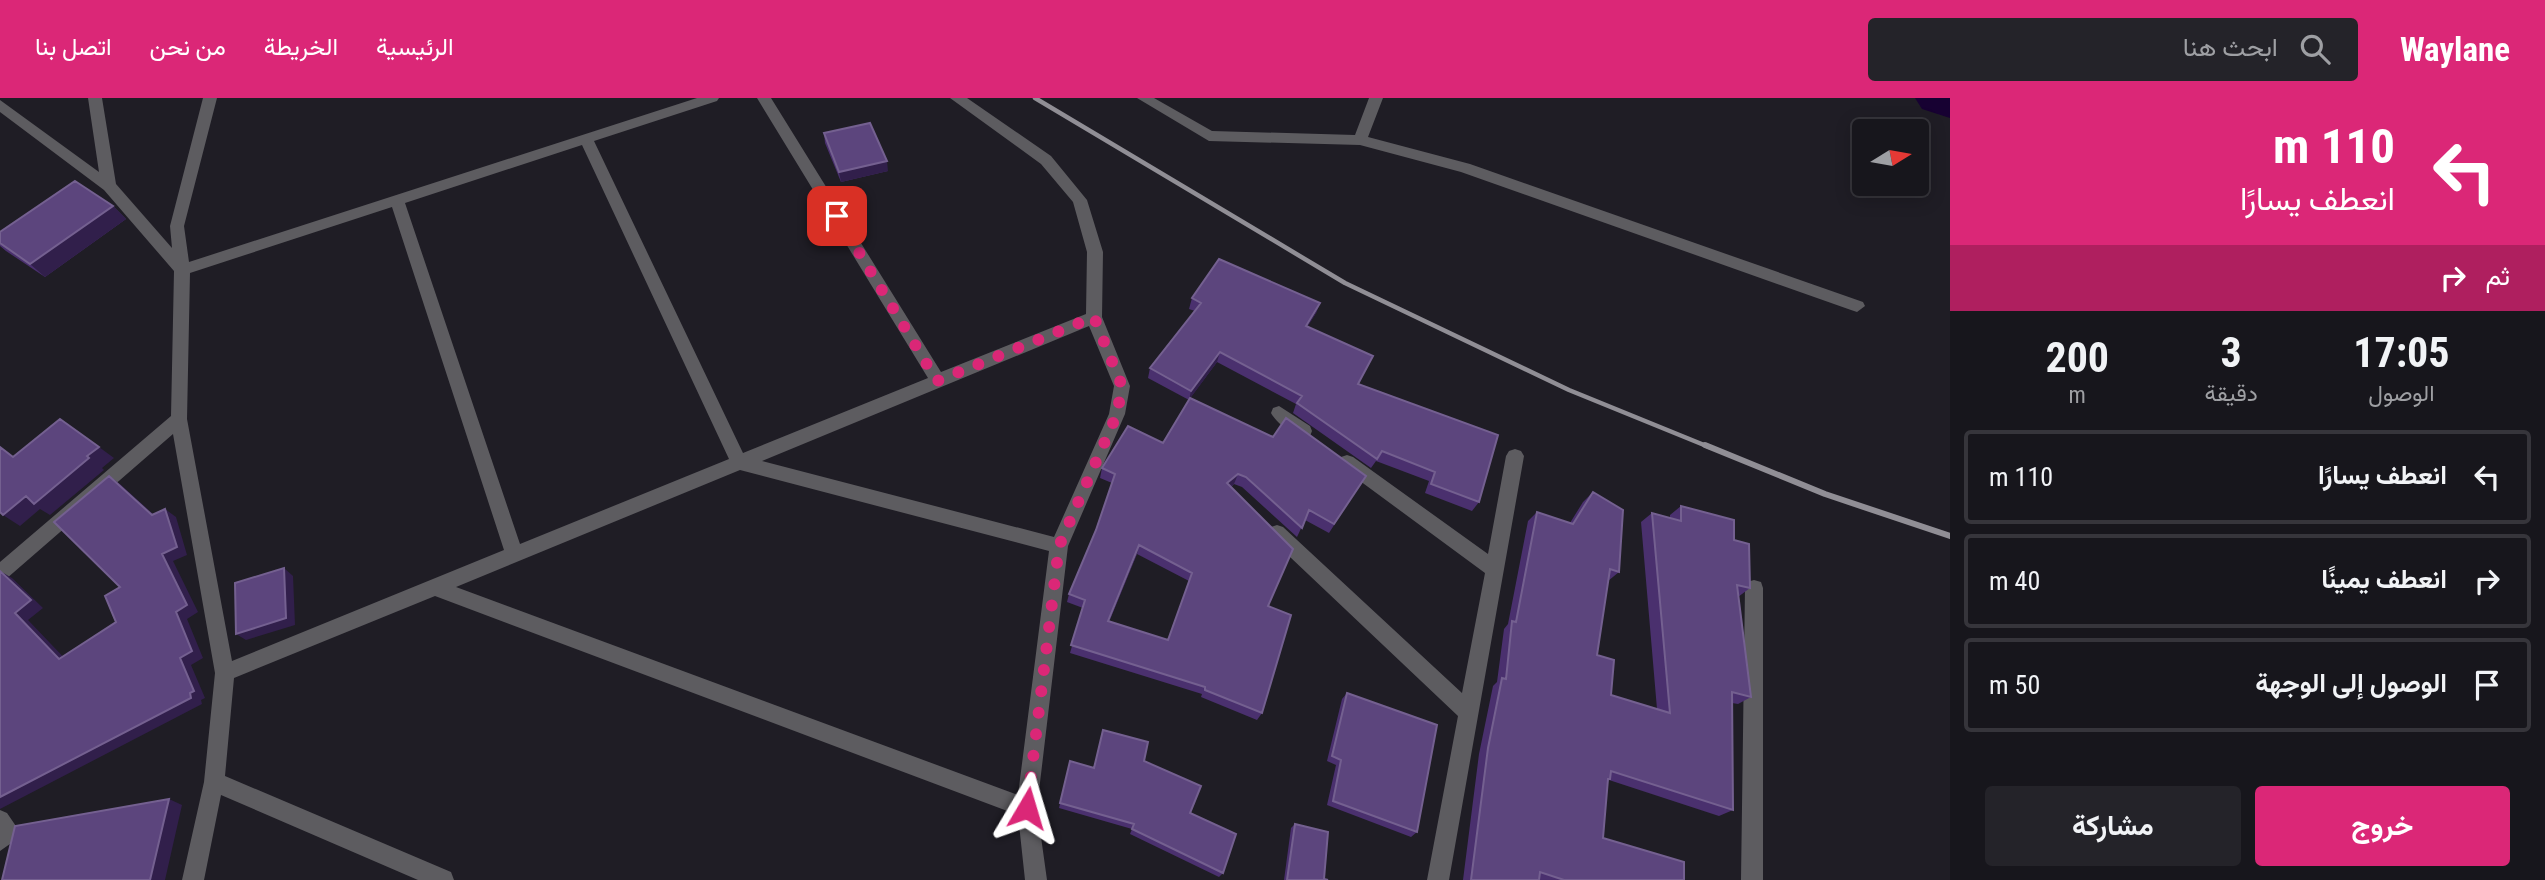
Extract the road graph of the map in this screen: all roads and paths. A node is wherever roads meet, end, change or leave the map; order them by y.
1 (95, 98) edge
2 (210, 98) edge
3 (712, 98) edge
4 (764, 98) edge
5 (957, 98) edge
6 (1144, 98) edge
7 (1376, 98) edge
8 (1, 106) edge
9 (586, 139) junction
10 (1360, 140) junction
11 (109, 186) junction
12 (397, 200) junction
13 (182, 270) junction
14 (1857, 306) dead end
15 (1094, 317) junction
16 (937, 381) junction
17 (1279, 413) dead end
18 (179, 419) junction
19 (1515, 456) dead end
20 (739, 462) junction
21 (1265, 523) edge
22 (1059, 546) junction
23 (514, 554) junction
24 (1494, 569) junction
25 (0, 573) edge
26 (434, 587) junction
27 (1754, 587) dead end
28 (225, 673) junction
29 (1468, 712) junction
30 (214, 782) junction
31 (1027, 808) junction
32 (0, 820) edge
33 (0, 841) edge
34 (1442, 878) edge
35 (193, 880) edge
36 (443, 880) edge
37 (1036, 880) edge
38 (1752, 880) edge

1 - 11 street
2 - 13 street
3 - 9 street
4 - 16 street
5 - 15 street
6 - 10 street
7 - 10 street
8 - 11 street
9 - 12 street
9 - 20 street
10 - 14 street
11 - 13 street
12 - 13 street
12 - 23 street
13 - 18 street
15 - 16 street
15 - 22 street
16 - 20 street
17 - 24 street
18 - 25 street
18 - 28 street
19 - 24 street
20 - 22 street
20 - 23 street
21 - 29 street
22 - 31 street
23 - 26 street
24 - 29 street
26 - 28 street
26 - 31 street
27 - 38 street
28 - 30 street
29 - 34 street
30 - 35 street
30 - 36 street
31 - 37 street
32 - 33 street

